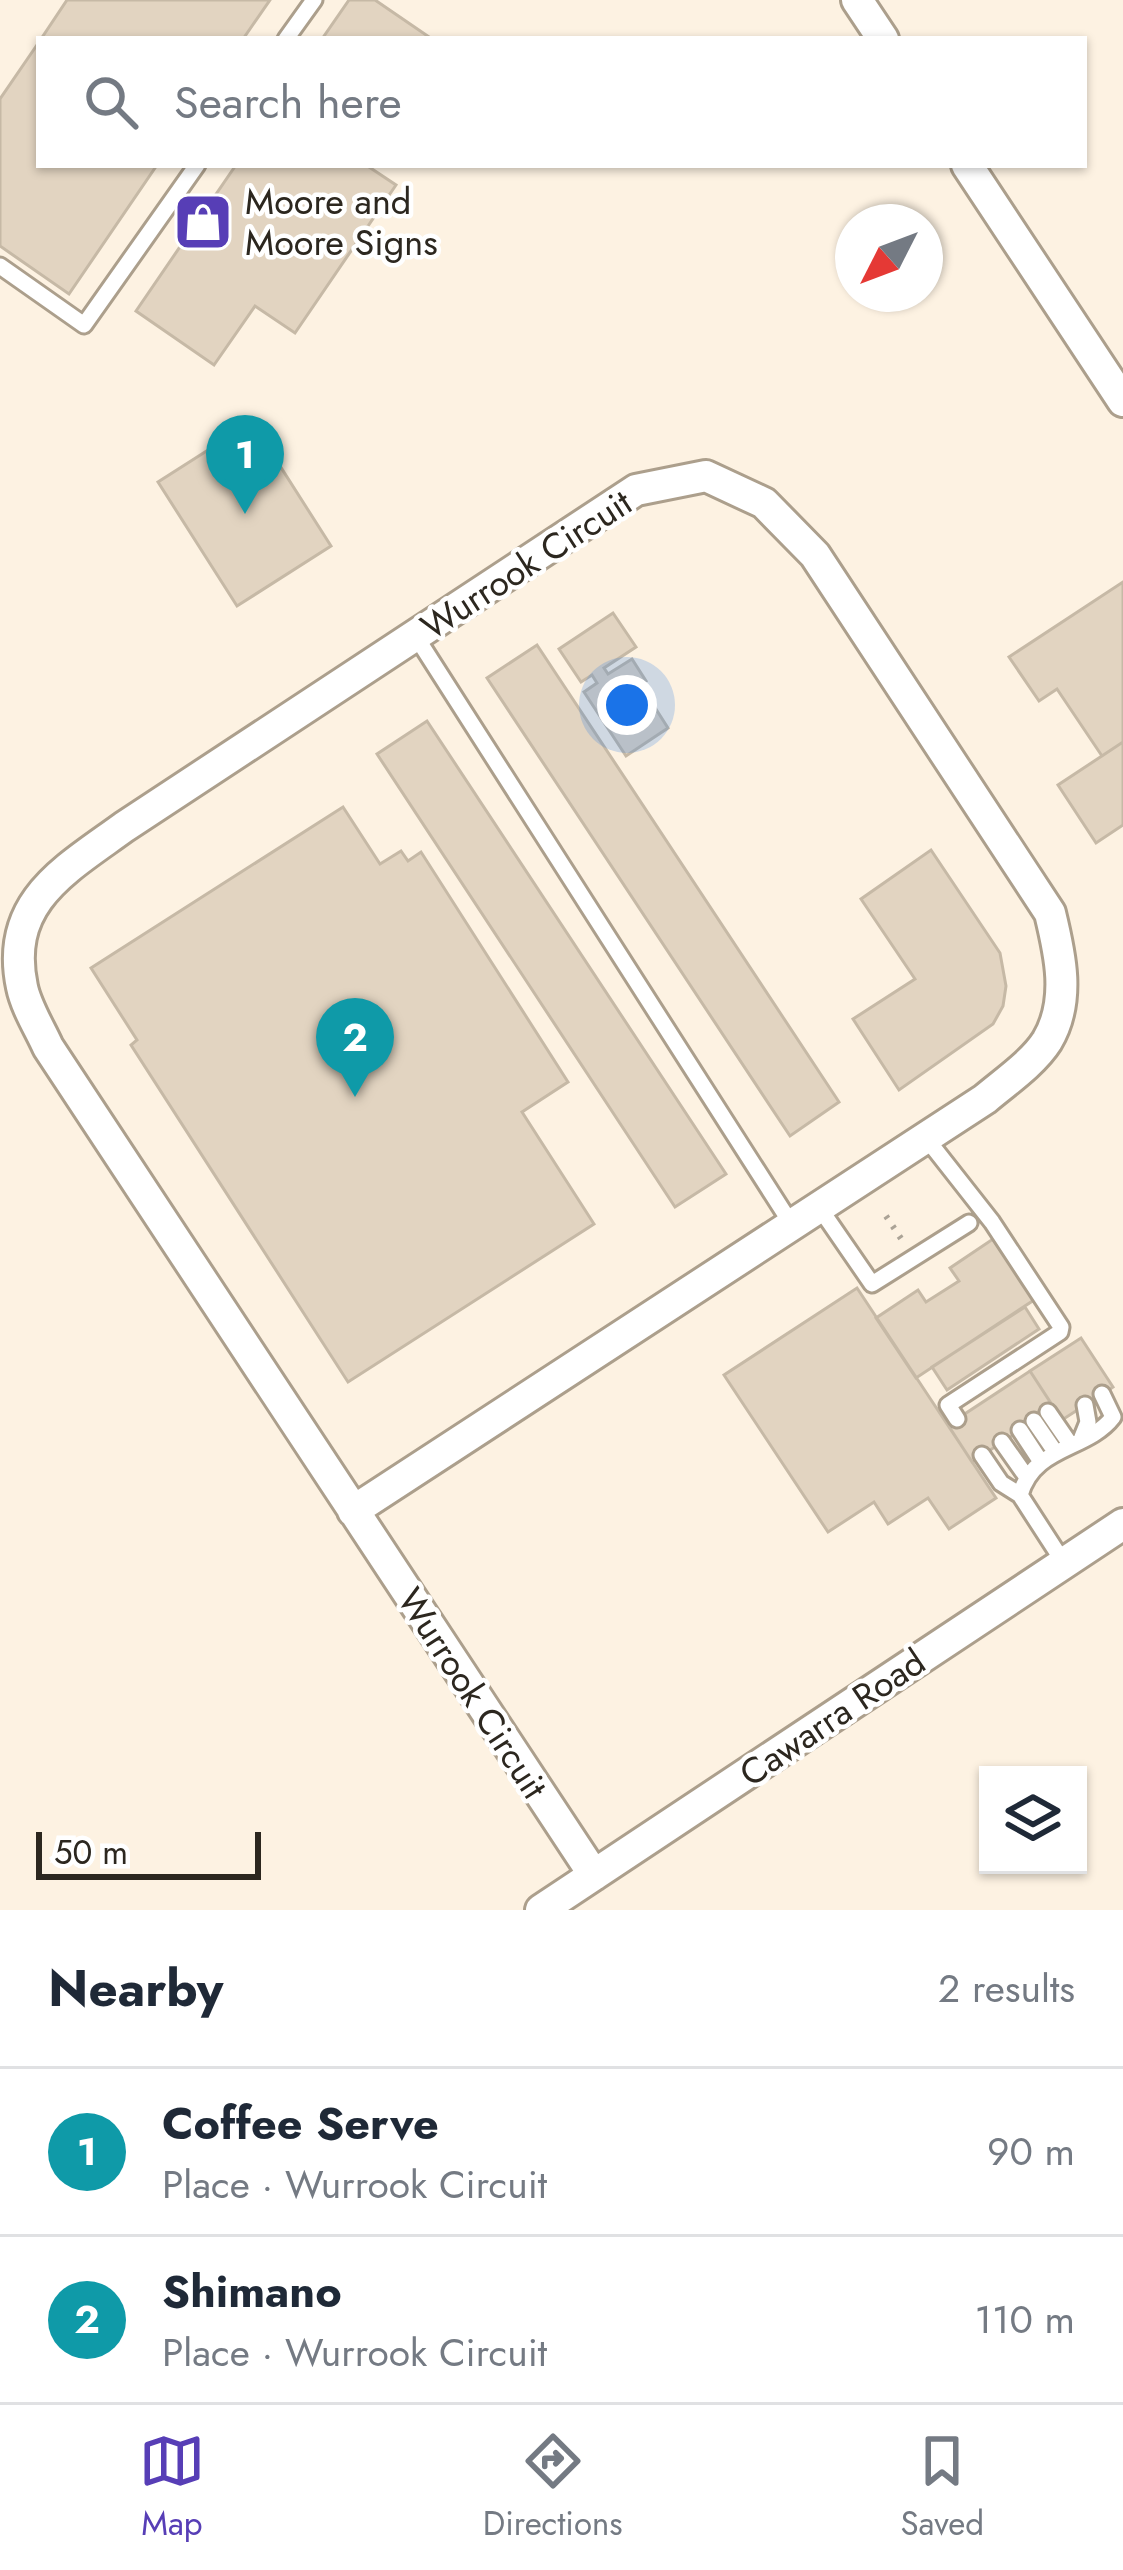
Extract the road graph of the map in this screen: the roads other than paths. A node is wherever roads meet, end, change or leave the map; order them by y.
1 (314, 0) edge
2 (857, 0) edge
3 (288, 36) edge
4 (881, 36) edge
5 (195, 168) edge
6 (969, 168) edge
7 (0, 266) edge
8 (1123, 401) edge
9 (415, 635) junction
10 (926, 1138) junction
11 (819, 1207) junction
12 (969, 1223) dead end
13 (792, 1225) junction
14 (1102, 1394) dead end
15 (1085, 1405) dead end
16 (957, 1419) dead end
17 (1002, 1442) dead end
18 (1062, 1449) junction
19 (982, 1455) dead end
20 (1026, 1476) junction
21 (1020, 1495) junction
22 (353, 1510) junction
23 (1123, 1524) edge
24 (1064, 1563) junction
25 (594, 1875) junction
26 (541, 1910) edge

1 - 3 lane
2 - 4 street
5 - 7 lane
6 - 8 street
9 - 10 street, Wurrook Circuit
9 - 13 lane
9 - 22 street, Wurrook Circuit
10 - 11 street, Wurrook Circuit
10 - 16 lane
11 - 12 lane
11 - 13 street, Wurrook Circuit
13 - 22 street, Wurrook Circuit
14 - 18 lane
15 - 18 lane
17 - 20 lane
18 - 18 lane
18 - 20 lane
19 - 21 lane
20 - 21 lane
21 - 24 lane
22 - 25 street, Wurrook Circuit
23 - 24 street, Cawarra Road
24 - 25 street, Cawarra Road
25 - 26 street, Cawarra Road

